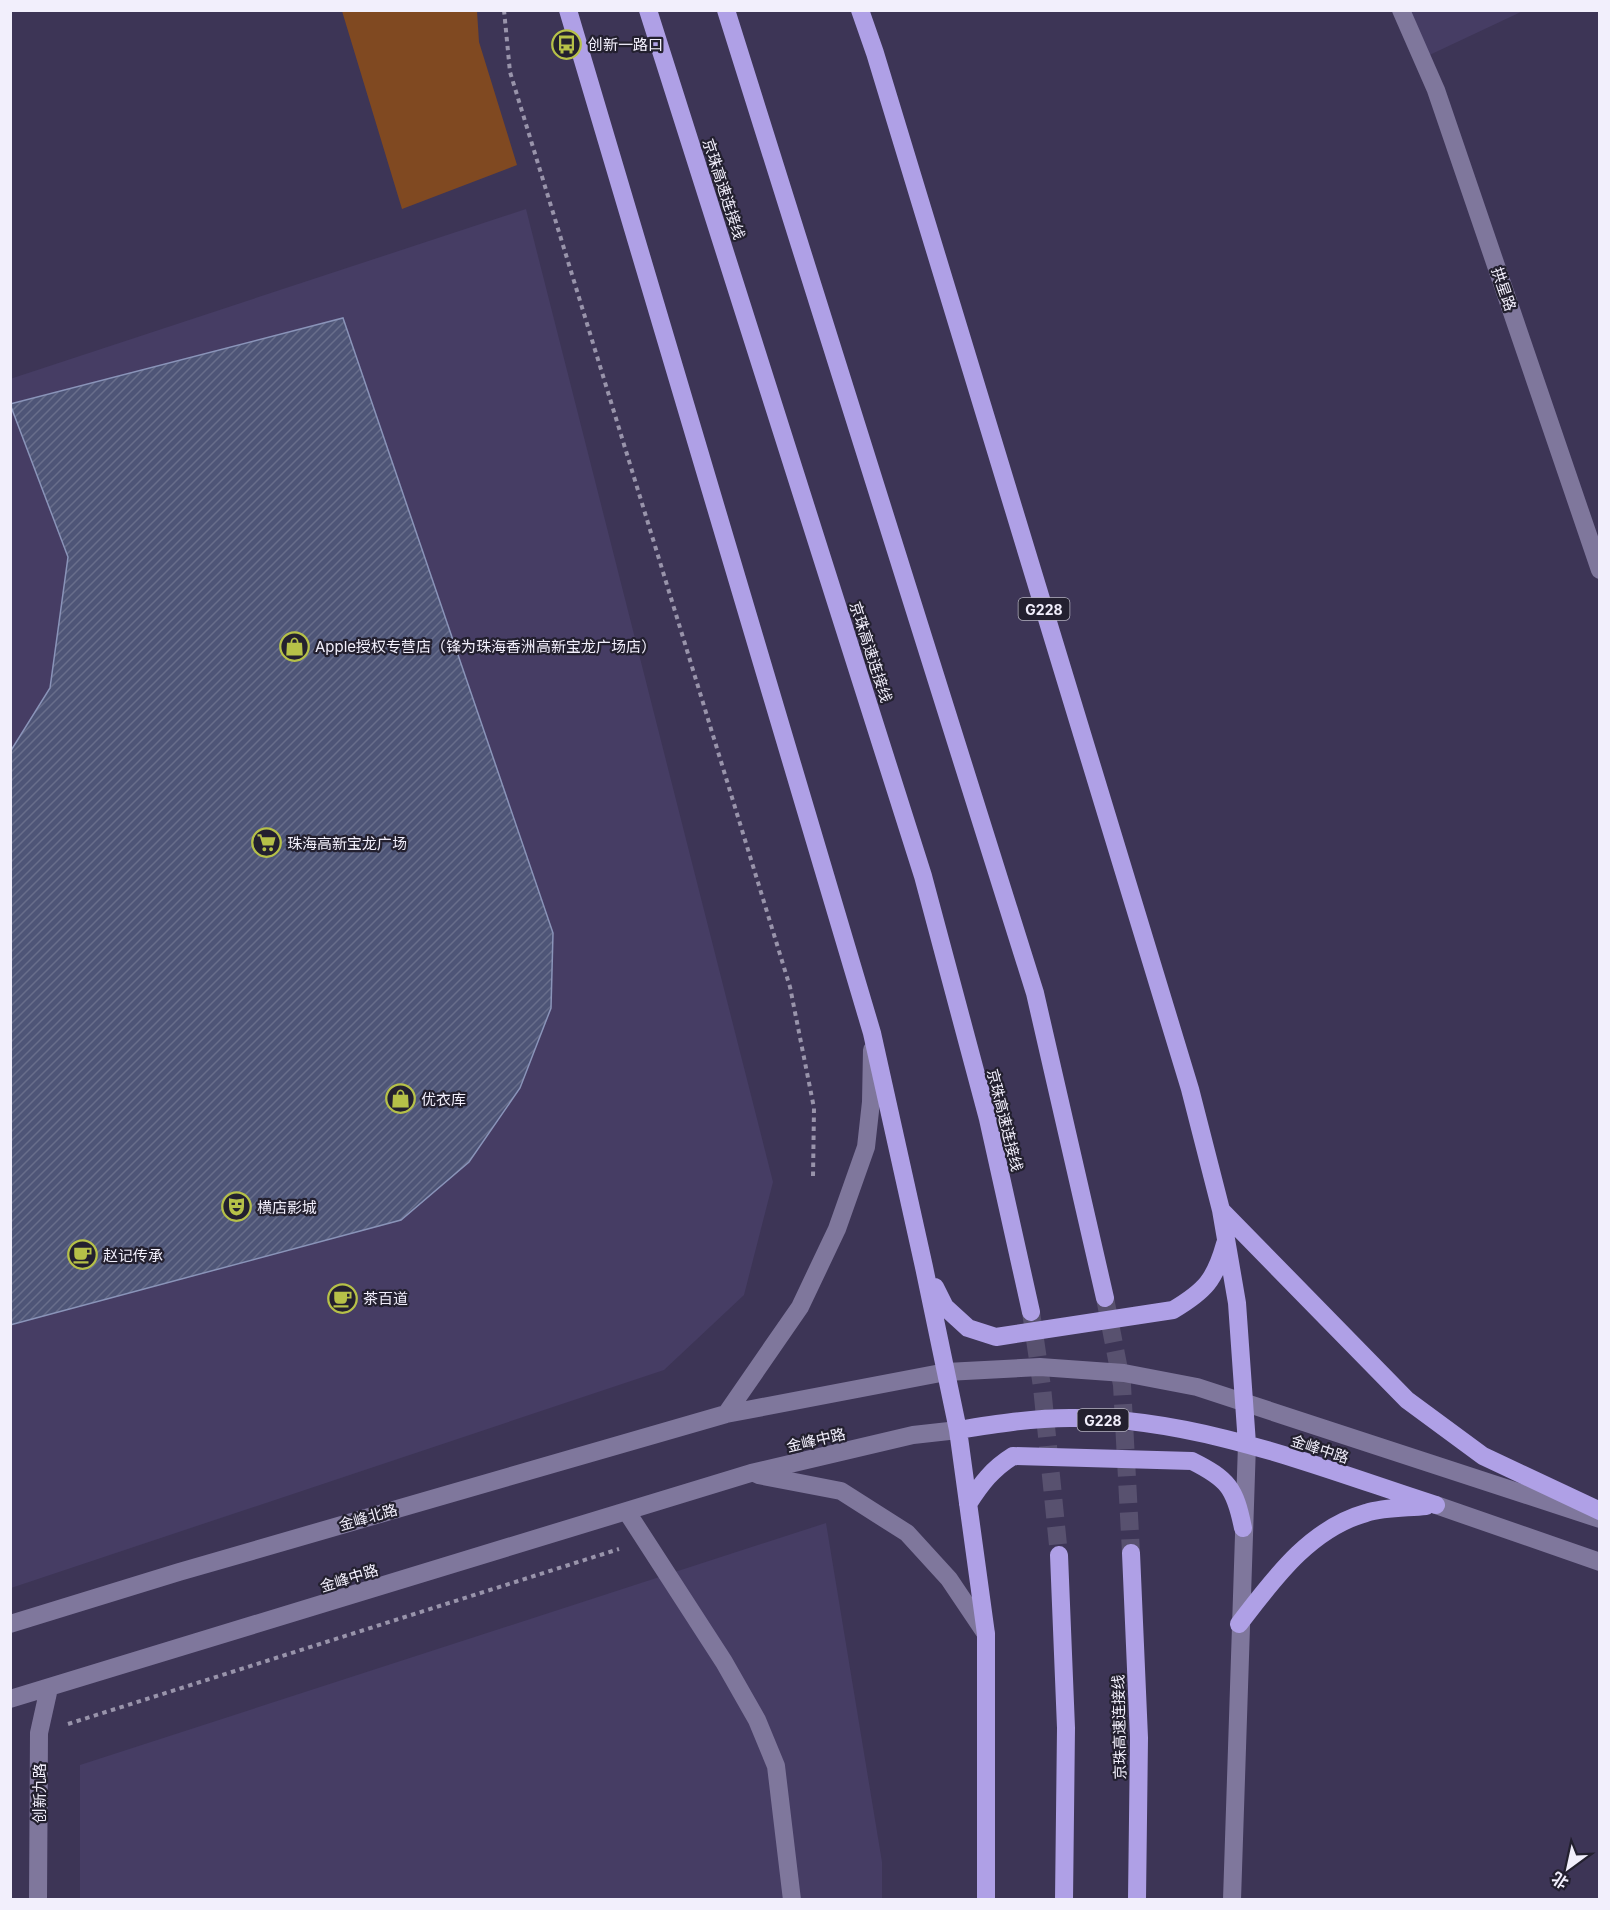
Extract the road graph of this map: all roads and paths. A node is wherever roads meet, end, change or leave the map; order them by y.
1 (504, 10) edge
2 (568, 10) edge
3 (648, 10) edge
4 (726, 10) edge
5 (860, 10) edge
6 (1401, 10) edge
7 (1599, 570) edge
8 (872, 1033) junction
9 (813, 1177) dead end
10 (1221, 1210) junction
11 (1226, 1239) junction
12 (924, 1267) junction
13 (1105, 1298) tunnel mouth
14 (1031, 1312) tunnel mouth
15 (946, 1371) junction
16 (1245, 1403) junction
17 (726, 1414) junction
18 (957, 1430) junction
19 (1247, 1444) junction
20 (751, 1473) junction
21 (968, 1504) junction
22 (1436, 1505) junction
23 (1599, 1511) edge
24 (627, 1512) junction
25 (1599, 1519) edge
26 (1243, 1528) junction
27 (645, 1541) junction
28 (1131, 1553) tunnel mouth
29 (1059, 1555) tunnel mouth
30 (1599, 1562) edge
31 (10, 1624) edge
32 (1239, 1624) junction
33 (986, 1634) junction
34 (49, 1688) junction
35 (10, 1700) edge
36 (39, 1733) junction
37 (38, 1899) edge
38 (792, 1899) edge
39 (986, 1899) edge
40 (1064, 1899) edge
41 (1137, 1899) edge
42 (1232, 1899) edge

1 - 9 path
2 - 8 highway
3 - 14 highway, 京珠高速连接线
4 - 13 highway
5 - 10 highway, G228
6 - 7 main road, 拱星路
8 - 12 highway
8 - 17 main road
10 - 11 highway
10 - 23 highway
11 - 12 highway
11 - 16 highway
12 - 15 highway
15 - 16 main road, 金峰中路
15 - 17 main road, 金峰中路
15 - 18 highway
16 - 19 highway
16 - 25 main road, 金峰中路
17 - 31 main road, 金峰北路
18 - 19 highway, 金峰中路 / G228
18 - 20 main road, 金峰中路
18 - 21 highway
19 - 22 highway, 金峰中路 / G228
19 - 26 main road
20 - 24 main road, 金峰中路
20 - 33 main road
21 - 26 highway
21 - 33 highway
22 - 30 main road, 金峰中路
22 - 32 highway
24 - 27 main road
24 - 34 main road, 金峰中路
26 - 32 main road
27 - 36 path
27 - 38 main road
28 - 41 highway, 京珠高速连接线
29 - 40 highway
32 - 42 main road
33 - 39 highway
34 - 35 main road
34 - 36 main road, 创新九路
36 - 37 main road, 创新九路

